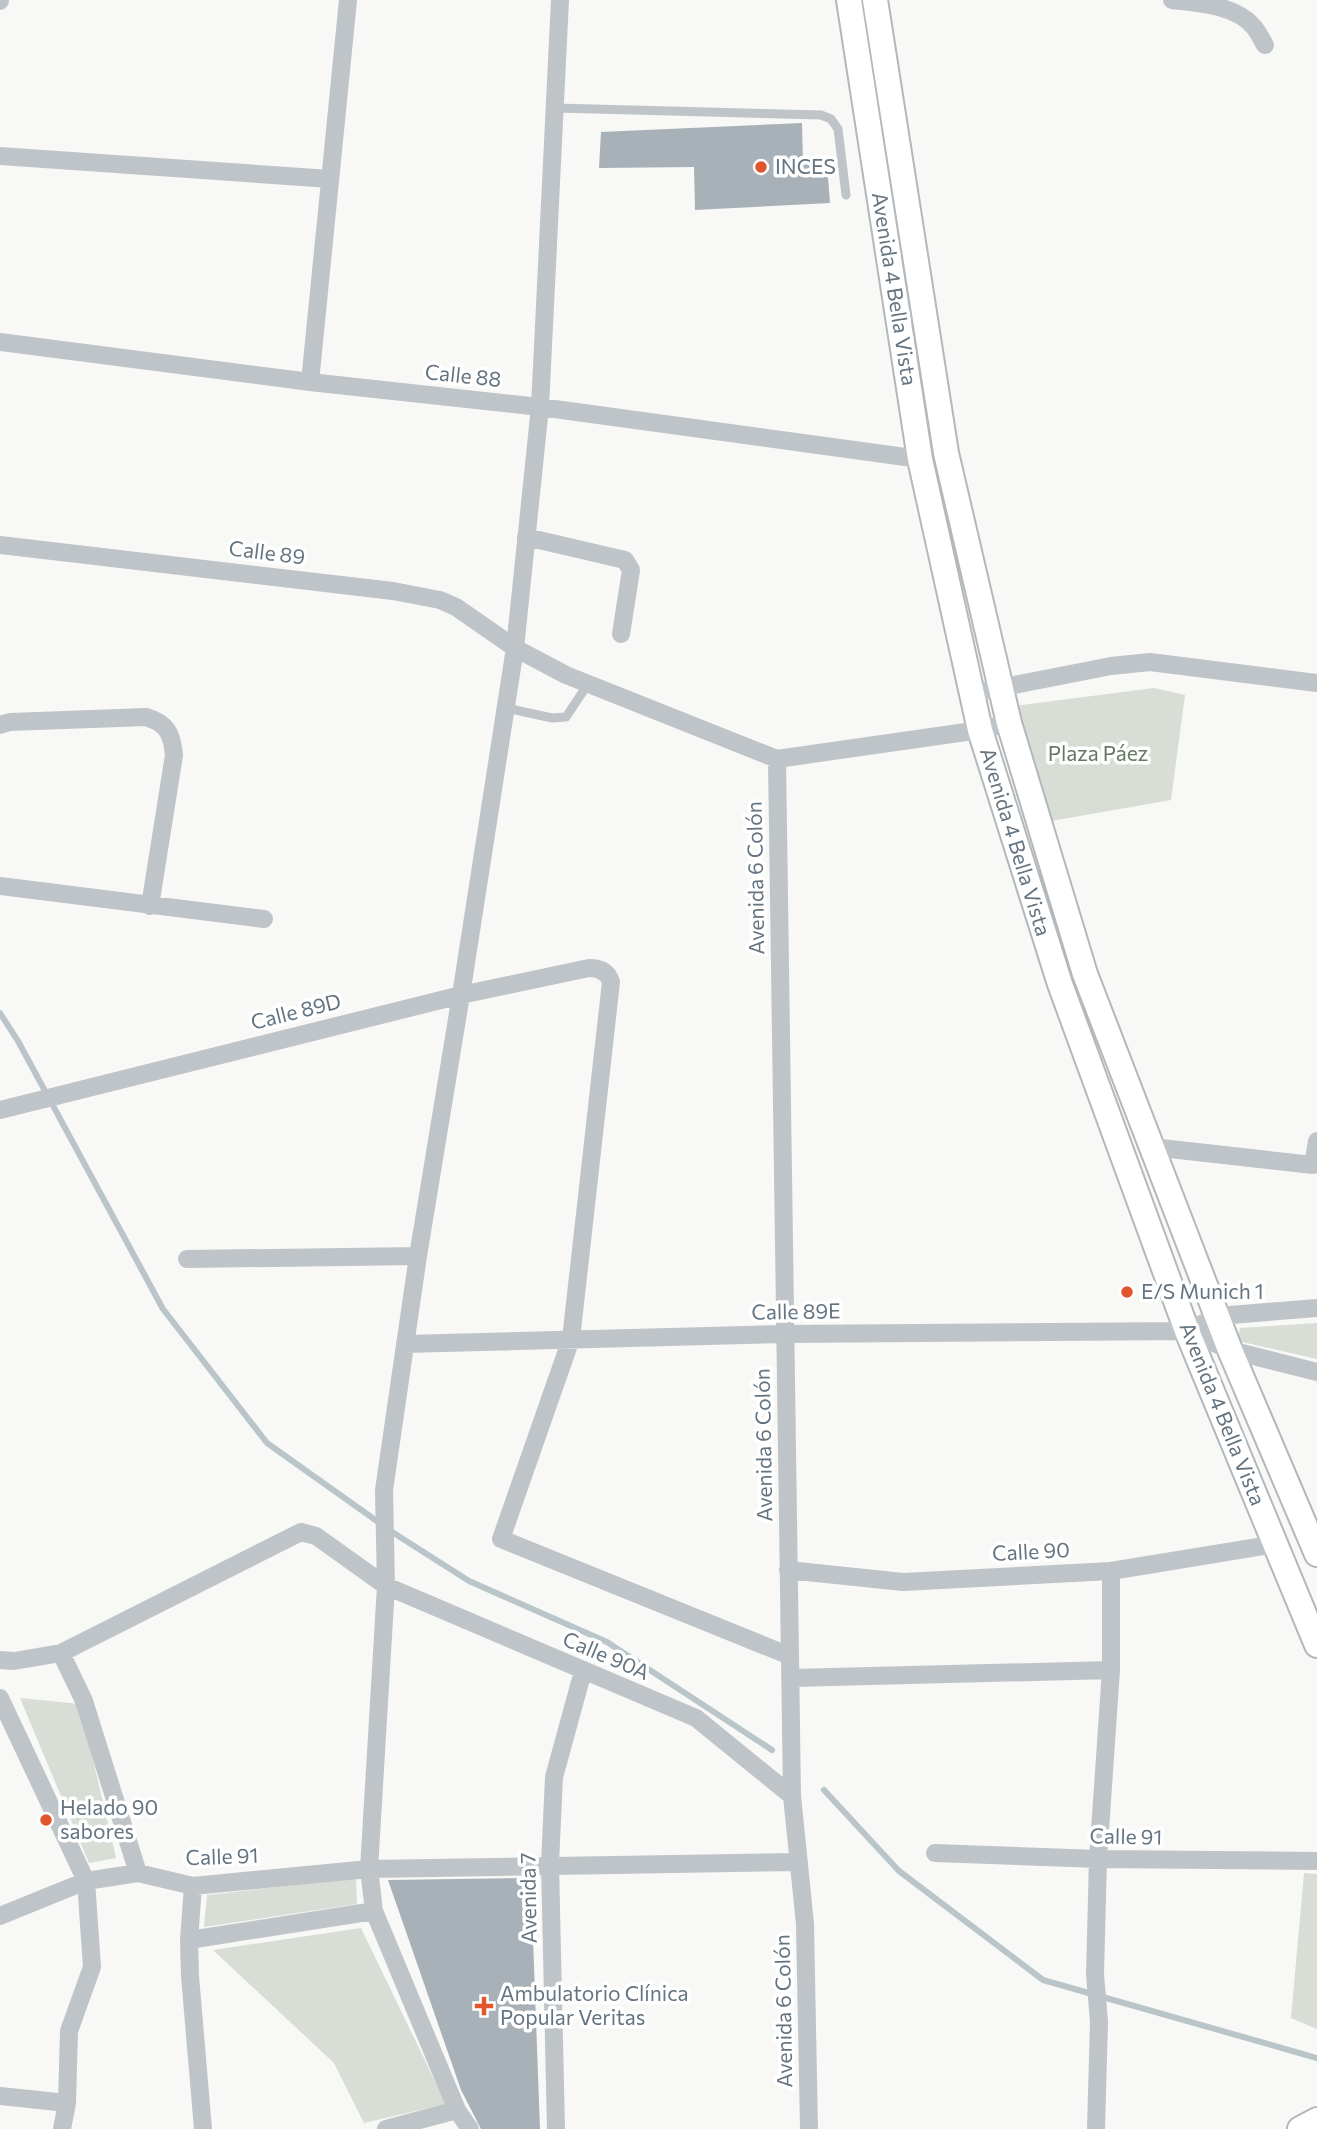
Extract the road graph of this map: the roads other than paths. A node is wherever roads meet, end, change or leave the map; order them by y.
1 (348, 0) edge
2 (560, 0) edge
3 (849, 0) edge
4 (875, 0) edge
5 (1172, 0) edge
6 (1265, 45) dead end
7 (556, 108) junction
8 (0, 156) edge
9 (330, 179) junction
10 (846, 195) dead end
11 (0, 342) edge
12 (310, 382) junction
13 (540, 407) junction
14 (920, 459) junction
15 (526, 537) junction
16 (0, 545) edge
17 (621, 634) dead end
18 (515, 648) junction
19 (1317, 683) edge
20 (588, 684) junction
21 (1000, 688) junction
22 (973, 693) junction
23 (506, 708) junction
24 (1010, 723) junction
25 (0, 725) edge
26 (980, 730) junction
27 (777, 759) junction
28 (0, 886) edge
29 (150, 906) junction
30 (264, 919) dead end
31 (461, 995) junction
32 (0, 1110) edge
33 (1316, 1142) edge
34 (1152, 1147) junction
35 (418, 1256) junction
36 (187, 1259) dead end
37 (1317, 1308) edge
38 (1218, 1316) junction
39 (1187, 1331) junction
40 (785, 1334) junction
41 (571, 1339) junction
42 (405, 1344) junction
43 (1230, 1350) junction
44 (1317, 1372) edge
45 (1276, 1544) junction
46 (1316, 1548) edge
47 (788, 1570) junction
48 (1111, 1571) junction
49 (386, 1586) junction
50 (1317, 1645) edge
51 (61, 1653) junction
52 (790, 1656) junction
53 (0, 1660) edge
54 (1111, 1670) junction
55 (583, 1671) junction
56 (792, 1678) junction
57 (0, 1699) edge
58 (792, 1796) junction
59 (935, 1853) dead end
60 (1098, 1859) junction
61 (799, 1861) junction
62 (1317, 1861) edge
63 (550, 1864) junction
64 (369, 1869) junction
65 (138, 1873) junction
66 (86, 1881) junction
67 (193, 1886) junction
68 (374, 1910) junction
69 (0, 1916) edge
70 (189, 1940) junction
71 (0, 2096) edge
72 (67, 2103) junction
73 (457, 2110) junction
74 (1317, 2120) edge
75 (62, 2129) edge
76 (203, 2129) edge
77 (386, 2129) edge
78 (470, 2129) edge
79 (556, 2129) edge
80 (809, 2129) edge
81 (1096, 2129) edge
82 (1300, 2129) edge

1 - 9 street
2 - 7 street
3 - 14 street, Avenida 4 Bella Vista
4 - 21 street, Avenida 4 Bella Vista
5 - 6 street
7 - 10 lane
7 - 13 street
8 - 9 street
9 - 12 street
11 - 12 street, Calle 88
12 - 13 street, Calle 88
13 - 14 street, Calle 88
13 - 15 street
14 - 22 street, Avenida 4 Bella Vista
15 - 17 street
15 - 18 street
16 - 18 street, Calle 89
18 - 20 street, Calle 89
18 - 23 street
19 - 21 street
20 - 23 lane
20 - 27 street, Calle 89
21 - 22 street
21 - 24 street, Avenida 4 Bella Vista
22 - 26 street, Avenida 4 Bella Vista
23 - 31 street
24 - 26 street
24 - 34 street, Avenida 4 Bella Vista
25 - 29 street
26 - 27 street
26 - 39 street, Avenida 4 Bella Vista
27 - 40 street, Avenida 6 Colón
28 - 29 street
29 - 30 street
31 - 32 street, Calle 89D
31 - 35 street
31 - 41 street, Calle 89D
33 - 34 street
34 - 38 street, Avenida 4 Bella Vista
35 - 36 street
35 - 42 street
37 - 38 street
38 - 39 street
38 - 43 street, Avenida 4 Bella Vista
39 - 40 street, Calle 89E
39 - 43 street
39 - 45 street, Avenida 4 Bella Vista
40 - 41 street, Calle 89E
40 - 47 street, Avenida 6 Colón
41 - 42 street, Calle 89E
41 - 52 street
42 - 49 street
43 - 44 street
43 - 46 street, Avenida 4 Bella Vista
45 - 48 street, Calle 90
45 - 50 street, Avenida 4 Bella Vista
47 - 48 street, Calle 90
47 - 52 street, Avenida 6 Colón
48 - 54 street
49 - 51 street, Calle 90A
49 - 55 street, Calle 90A
49 - 64 street
51 - 53 street
51 - 65 street
52 - 56 street, Avenida 6 Colón
54 - 56 street
54 - 60 street
55 - 58 street, Calle 90A
55 - 63 street, Avenida 7
56 - 58 street, Avenida 6 Colón
57 - 66 street
58 - 61 street, Avenida 6 Colón
59 - 60 street, Calle 91
60 - 62 street, Calle 91
60 - 81 street
61 - 63 street, Calle 91
61 - 80 street, Avenida 6 Colón
63 - 64 street, Calle 91
63 - 79 street, Avenida 7
64 - 67 street, Calle 91
64 - 68 street
65 - 66 street, Calle 91
65 - 67 street, Calle 91
66 - 69 street, Calle 91
66 - 72 street
67 - 70 street
68 - 70 street
68 - 73 street
70 - 76 street
71 - 72 street
72 - 75 street
73 - 77 street
73 - 78 street
74 - 82 street

